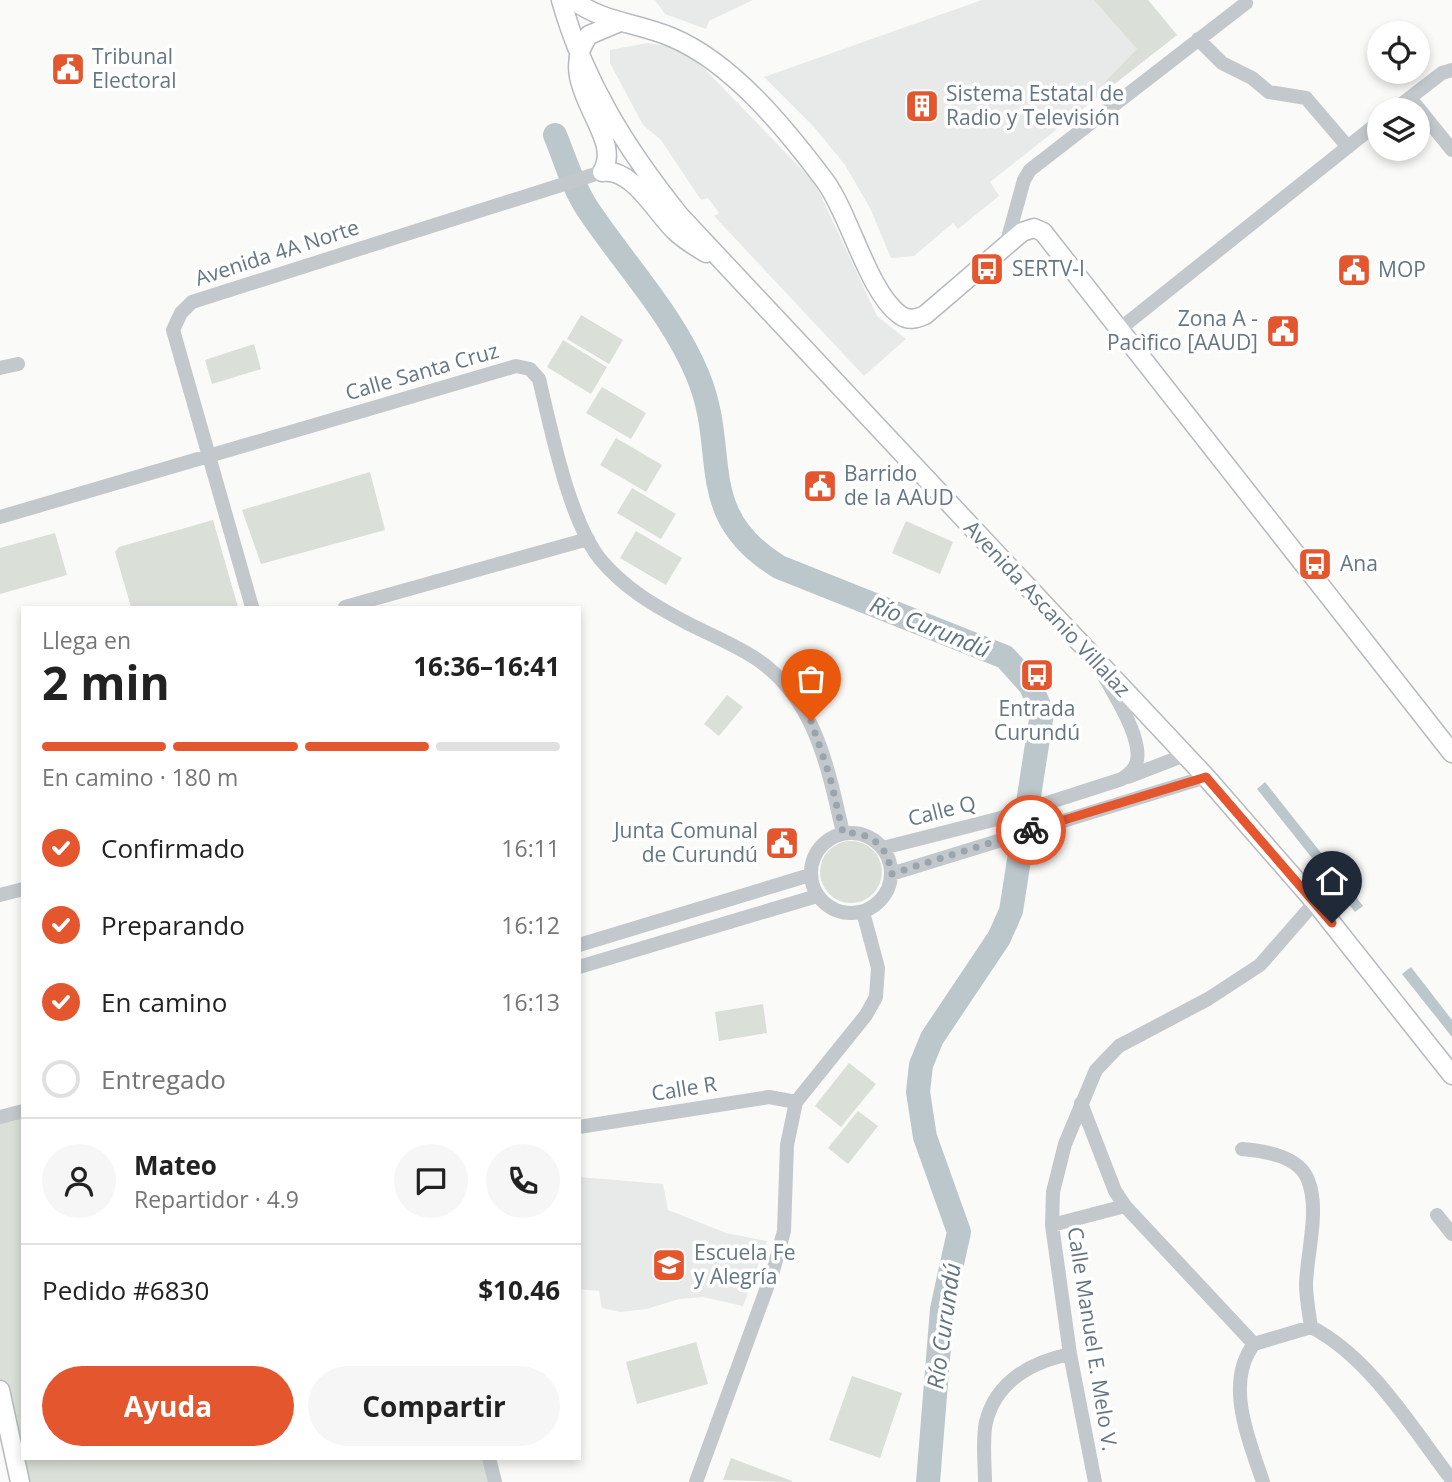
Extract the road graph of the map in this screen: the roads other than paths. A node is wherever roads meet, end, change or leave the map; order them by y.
1 (561, 0) edge
2 (573, 0) edge
3 (1246, 3) dead end
4 (620, 22) junction
5 (1198, 39) junction
6 (580, 59) junction
7 (1452, 70) edge
8 (1410, 98) edge
9 (1430, 123) edge
10 (1367, 132) edge
11 (1348, 147) junction
12 (1452, 150) edge
13 (598, 173) junction
14 (1006, 245) junction
15 (724, 264) junction
16 (1121, 328) junction
17 (18, 363) dead end
18 (0, 368) edge
19 (209, 456) junction
20 (0, 517) edge
21 (588, 539) junction
22 (252, 606) edge
23 (349, 606) edge
24 (1095, 660) junction
25 (1452, 753) edge
26 (1185, 755) junction
27 (1206, 777) junction
28 (1122, 779) junction
29 (843, 833) junction
30 (883, 848) junction
31 (891, 874) junction
32 (810, 875) junction
33 (21, 890) edge
34 (0, 895) edge
35 (817, 895) junction
36 (1315, 902) junction
37 (863, 912) junction
38 (581, 944) edge
39 (581, 966) edge
40 (1452, 1075) edge
41 (796, 1102) junction
42 (1081, 1103) junction
43 (21, 1112) edge
44 (0, 1117) edge
45 (581, 1127) edge
46 (1242, 1149) dead end
47 (1125, 1206) junction
48 (1437, 1215) dead end
49 (1052, 1225) junction
50 (1452, 1234) edge
51 (1311, 1327) junction
52 (1254, 1344) junction
53 (1070, 1354) junction
54 (0, 1390) edge
55 (490, 1460) edge
56 (1452, 1480) edge
57 (20, 1482) edge
58 (495, 1482) edge
59 (696, 1482) edge
60 (985, 1482) edge
61 (1095, 1482) edge
62 (1263, 1482) edge

1 - 6 main road, Avenida Ascanio Villalaz
2 - 4 main road
3 - 5 street
4 - 6 main road
4 - 14 main road
5 - 11 street
5 - 14 street
6 - 13 main road
6 - 15 main road, Avenida Ascanio Villalaz
7 - 8 street
9 - 12 street
10 - 11 street
11 - 16 street
13 - 15 main road
13 - 19 street, Avenida 4A Norte
14 - 16 main road
15 - 24 main road, Avenida Ascanio Villalaz
16 - 25 main road
17 - 18 street
19 - 20 street, Calle Santa Cruz
19 - 21 street, Calle Santa Cruz
19 - 22 street, Avenida 4A Norte
21 - 23 street
21 - 29 street, Calle Santa Cruz
24 - 26 main road, Avenida Ascanio Villalaz
24 - 28 street
26 - 27 main road, Avenida Ascanio Villalaz
26 - 28 street, Calle Q
27 - 31 street, Calle Q
27 - 36 main road, Avenida Ascanio Villalaz
28 - 30 street, Calle Q
29 - 30 street
29 - 32 street
30 - 31 street
31 - 37 street
32 - 35 street
32 - 38 street
33 - 34 street
35 - 37 street
35 - 39 street
36 - 40 main road, Avenida Ascanio Villalaz
36 - 42 street, Calle Manuel E. Melo V.
37 - 41 street
41 - 45 street, Calle R
41 - 59 street
42 - 47 street
42 - 49 street, Calle Manuel E. Melo V.
43 - 44 street
46 - 51 street
47 - 49 street
47 - 52 street
48 - 50 street
49 - 53 street, Calle Manuel E. Melo V.
51 - 52 street
51 - 56 street
52 - 62 street
53 - 60 street
53 - 61 street, Calle Manuel E. Melo V.
54 - 57 main road
55 - 58 street

